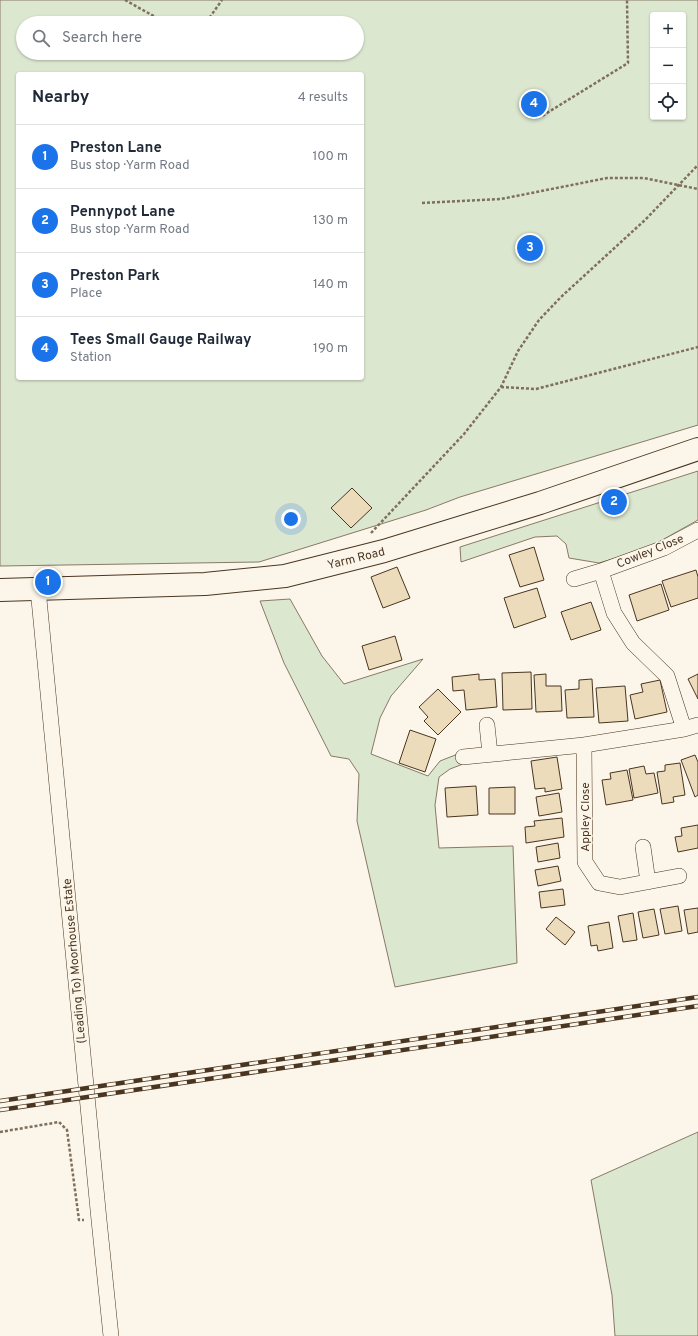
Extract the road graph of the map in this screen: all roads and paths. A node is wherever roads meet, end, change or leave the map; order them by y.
1 (125, 0) edge
2 (222, 0) edge
3 (627, 0) edge
4 (154, 16) edge
5 (211, 16) edge
6 (534, 104) dead end
7 (698, 164) edge
8 (680, 185) junction
9 (698, 190) edge
10 (422, 203) dead end
11 (698, 347) edge
12 (501, 387) junction
13 (698, 449) edge
14 (698, 530) edge
15 (367, 538) dead end
16 (601, 571) junction
17 (574, 579) dead end
18 (38, 589) junction
19 (0, 590) edge
20 (487, 725) dead end
21 (691, 727) edge
22 (584, 745) junction
23 (490, 754) junction
24 (463, 757) dead end
25 (643, 847) dead end
26 (679, 876) dead end
27 (648, 882) junction
28 (0, 1132) edge
29 (98, 1220) junction
30 (111, 1334) edge

1 - 4 path
2 - 5 path
3 - 6 path
7 - 8 path
8 - 9 path
8 - 10 path
8 - 12 path
11 - 12 path
12 - 15 path
13 - 18 main road, Yarm Road
14 - 16 street, Cowley Close
16 - 17 street, Cowley Close
16 - 21 street, Cowley Close
18 - 19 main road, Yarm Road
18 - 29 street, (Leading To) Moorhouse Estate
20 - 23 street
21 - 22 street
22 - 23 street
22 - 27 street, Appley Close
23 - 24 street
25 - 27 street
26 - 27 street, Appley Close
28 - 29 path
29 - 30 street, (Leading To) Moorhouse Estate

